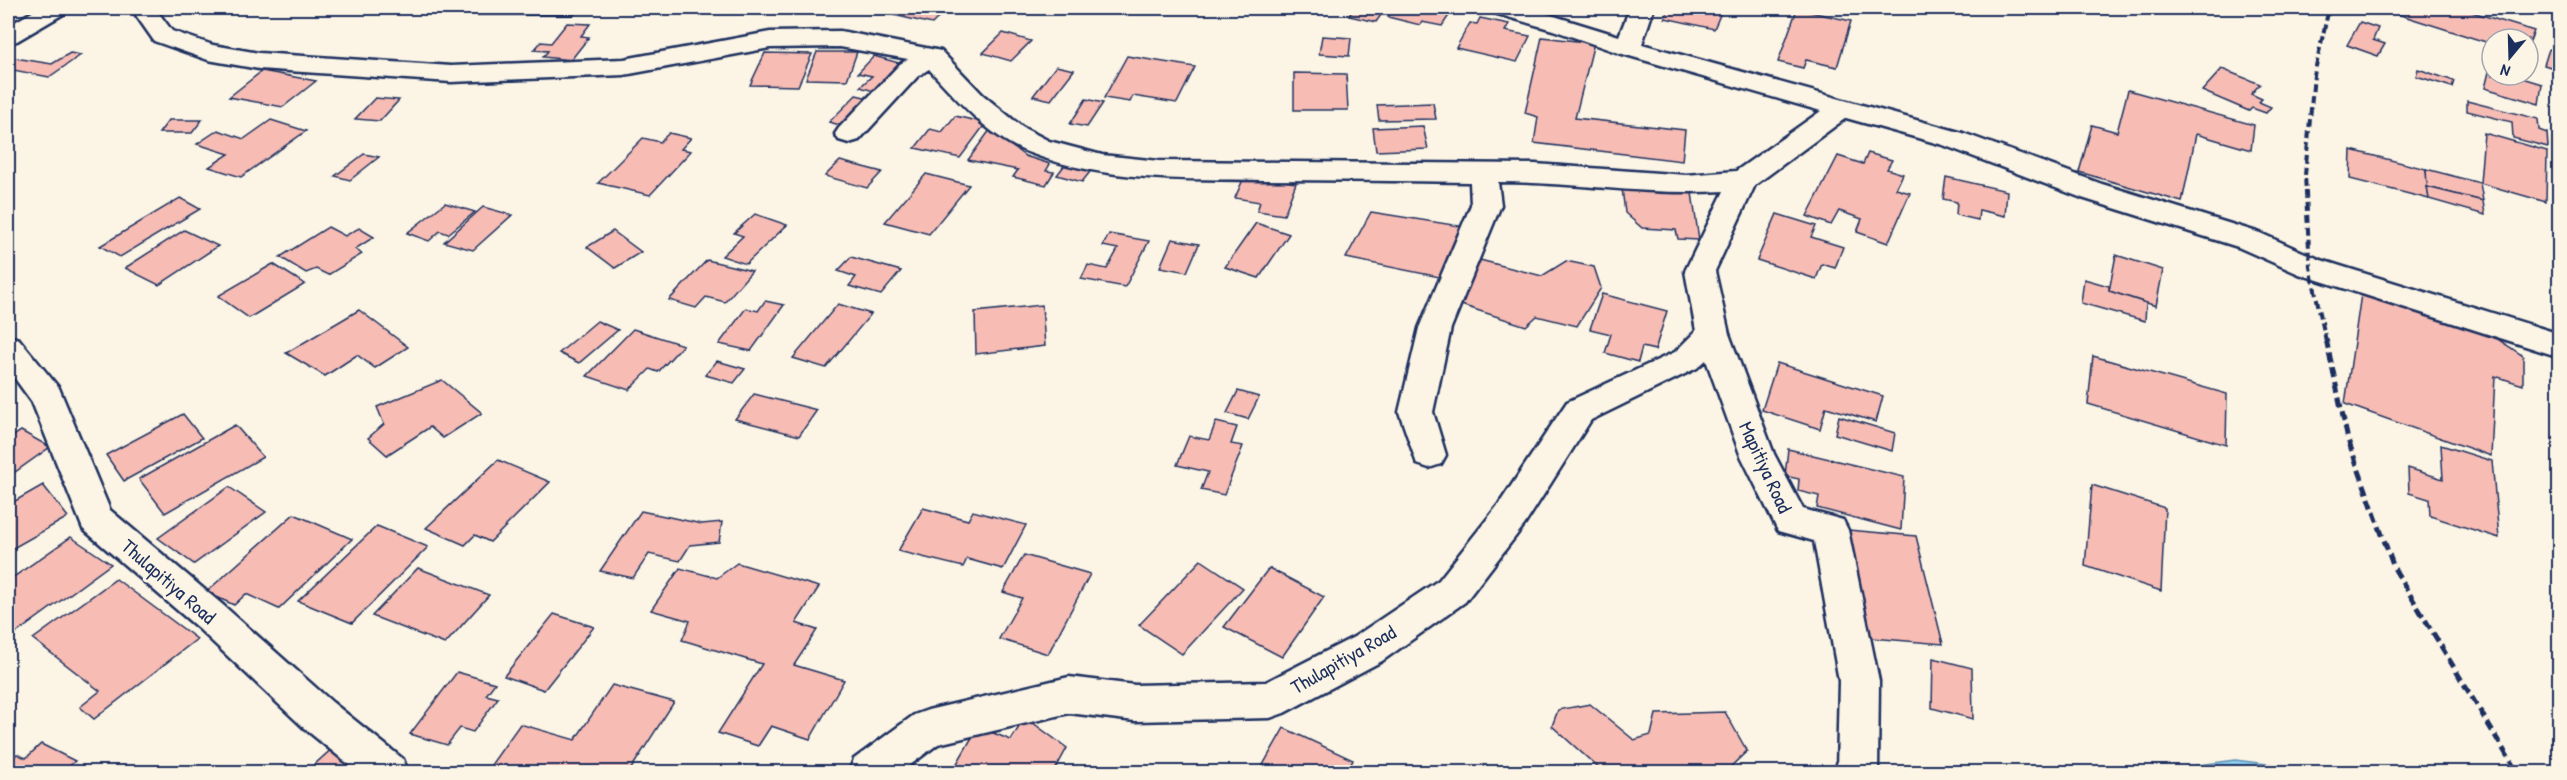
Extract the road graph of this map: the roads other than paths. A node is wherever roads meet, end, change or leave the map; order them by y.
1 (56, 8) edge
2 (143, 8) edge
3 (1503, 8) edge
4 (1642, 8) edge
5 (8, 36) edge
6 (1628, 48) junction
7 (932, 57) junction
8 (1842, 108) junction
9 (849, 134) dead end
10 (1483, 172) junction
11 (1743, 180) junction
12 (1713, 334) junction
13 (2559, 346) edge
14 (8, 347) edge
15 (1429, 455) dead end
16 (388, 772) edge
17 (869, 772) edge
18 (1858, 772) edge

1 - 5 street
2 - 7 street
3 - 6 street
4 - 6 street
6 - 8 street
7 - 9 street
7 - 10 street
8 - 11 street
8 - 13 street
10 - 11 street
10 - 15 street
11 - 12 street, Mapitiya Road
12 - 17 street, Thulapitiya Road
12 - 18 street, Mapitiya Road
14 - 16 street, Thulapitiya Road

